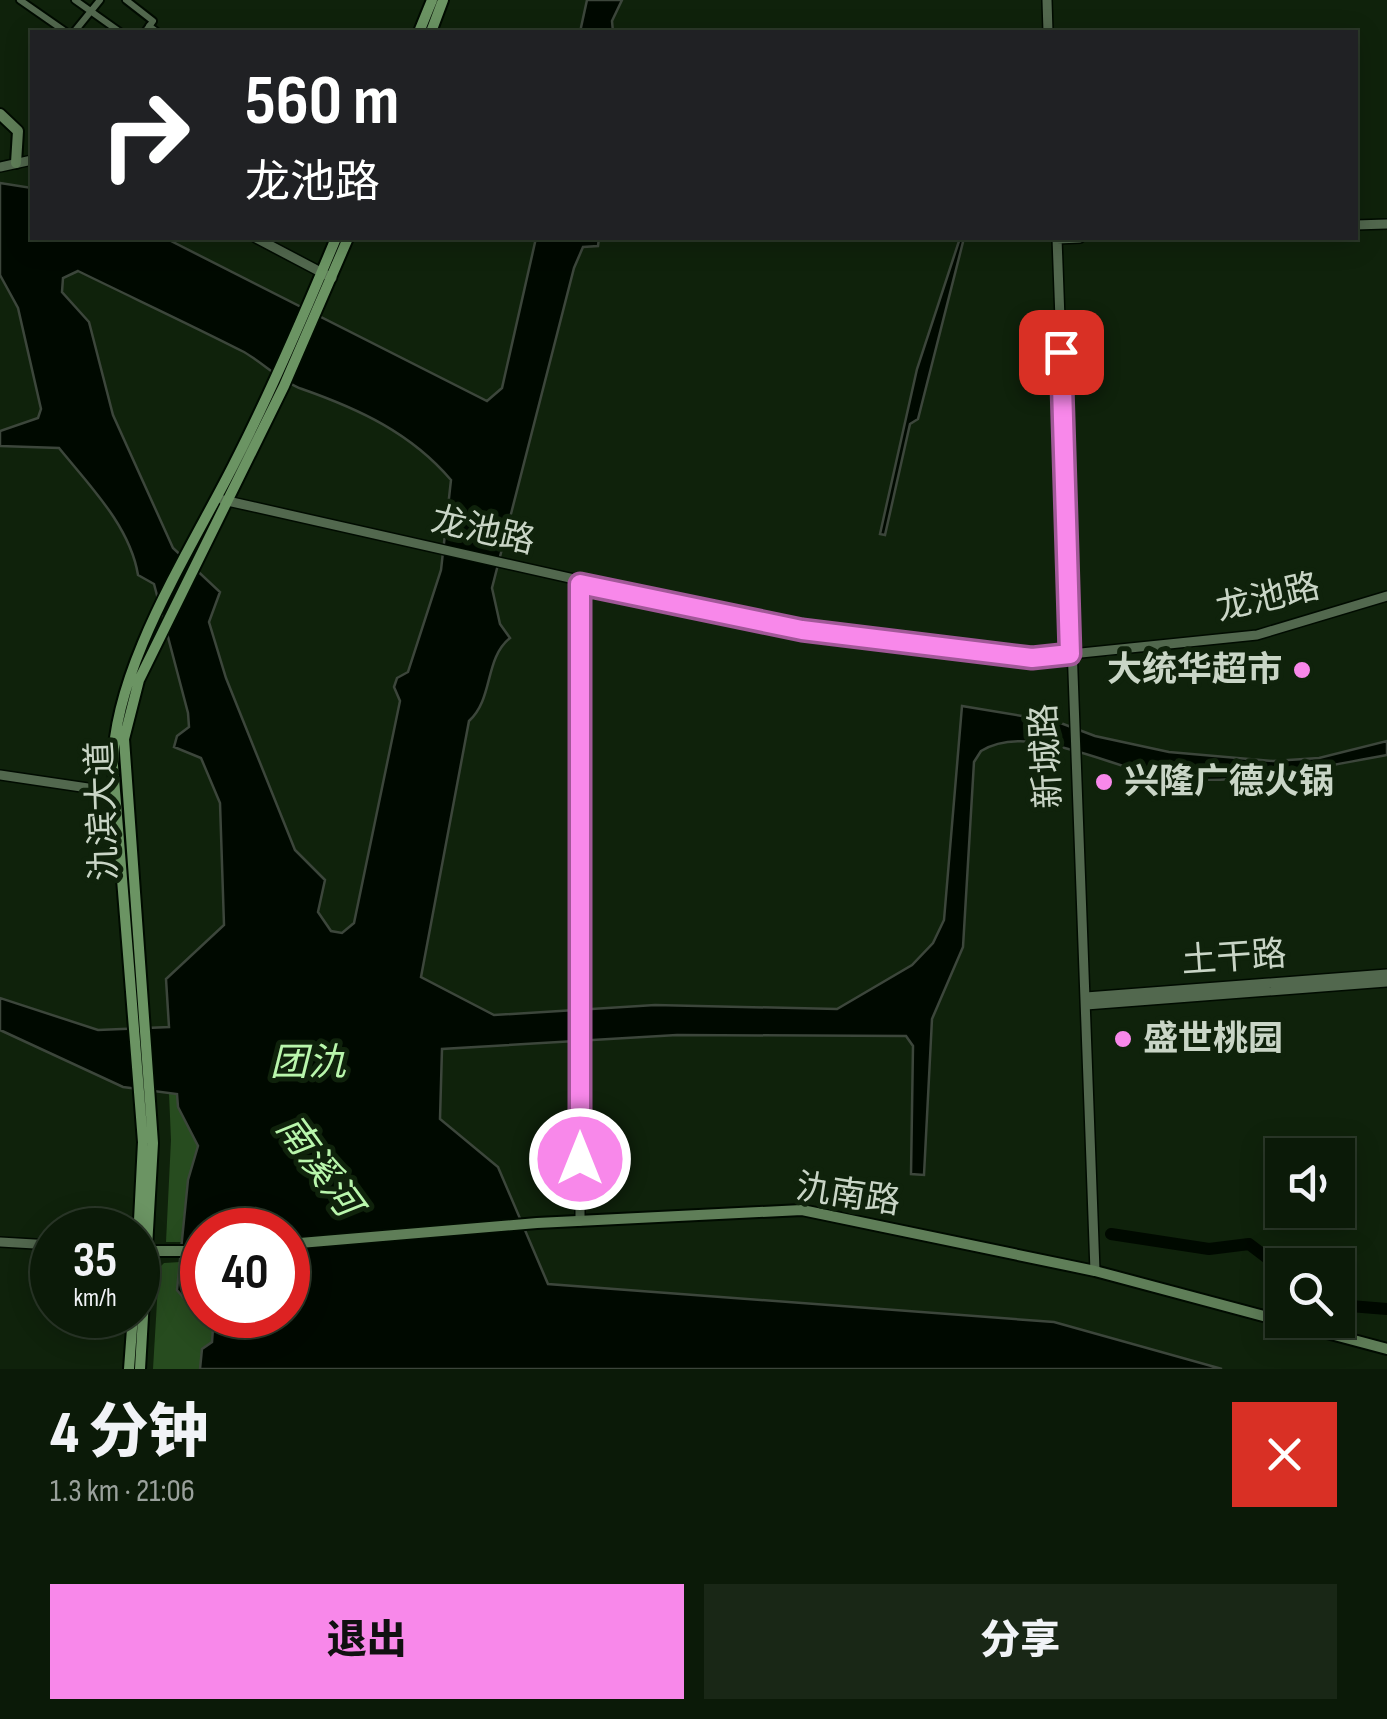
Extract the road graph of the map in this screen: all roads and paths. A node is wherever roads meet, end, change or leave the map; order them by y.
1 (20, 0) edge
2 (76, 0) edge
3 (100, 0) edge
4 (126, 0) edge
5 (432, 0) edge
6 (443, 0) edge
7 (1046, 0) edge
8 (91, 11) junction
9 (147, 29) edge
10 (63, 30) edge
11 (76, 30) edge
12 (117, 30) edge
13 (420, 30) edge
14 (432, 30) edge
15 (1048, 30) edge
16 (0, 114) edge
17 (18, 131) junction
18 (30, 139) edge
19 (30, 160) edge
20 (16, 163) junction
21 (0, 168) edge
22 (1387, 224) edge
23 (1358, 226) edge
24 (260, 240) edge
25 (336, 240) edge
26 (347, 240) edge
27 (1057, 240) edge
28 (327, 275) junction
29 (279, 384) junction
30 (216, 498) junction
31 (228, 501) junction
32 (195, 556) junction
33 (580, 584) junction
34 (1387, 596) edge
35 (149, 647) junction
36 (1070, 654) junction
37 (0, 775) edge
38 (115, 792) junction
39 (1387, 974) edge
40 (1387, 982) edge
41 (1086, 1001) junction
42 (140, 1025) junction
43 (146, 1105) junction
44 (140, 1208) edge
45 (144, 1208) edge
46 (580, 1221) junction
47 (0, 1242) edge
48 (310, 1242) edge
49 (30, 1244) edge
50 (1094, 1271) junction
51 (131, 1338) edge
52 (141, 1338) edge
53 (1387, 1350) edge
54 (129, 1369) edge
55 (140, 1369) edge

1 - 10 street
2 - 8 street
3 - 8 street
4 - 9 street
5 - 13 main road
6 - 14 main road
7 - 15 street
8 - 11 street
8 - 12 street
16 - 17 main road
17 - 18 main road
17 - 20 main road
19 - 20 street
20 - 21 street
22 - 23 street
24 - 28 street
25 - 28 main road, 氿滨大道
26 - 28 main road, 氿滨大道
27 - 36 street, 新城路
28 - 29 main road, 氿滨大道
29 - 30 main road, 氿滨大道
29 - 31 main road, 氿滨大道
30 - 31 street, 龙池路
30 - 32 main road, 氿滨大道
31 - 32 main road, 氿滨大道
31 - 33 street, 龙池路
32 - 35 main road, 氿滨大道
33 - 36 street, 龙池路
33 - 46 street
34 - 36 street, 龙池路
35 - 38 main road, 氿滨大道
35 - 42 main road, 氿滨大道
36 - 41 street, 新城路
37 - 38 street
38 - 42 main road, 氿滨大道
39 - 41 street, 土干路
40 - 41 street, 土干路
41 - 50 street, 新城路
42 - 43 main road, 氿滨大道
43 - 44 main road, 氿滨大道
43 - 45 main road, 氿滨大道
46 - 48 main road, 氿南路
46 - 50 main road, 氿南路
47 - 49 street
50 - 53 main road, 氿南路
51 - 54 main road
52 - 55 main road, 氿滨大道

